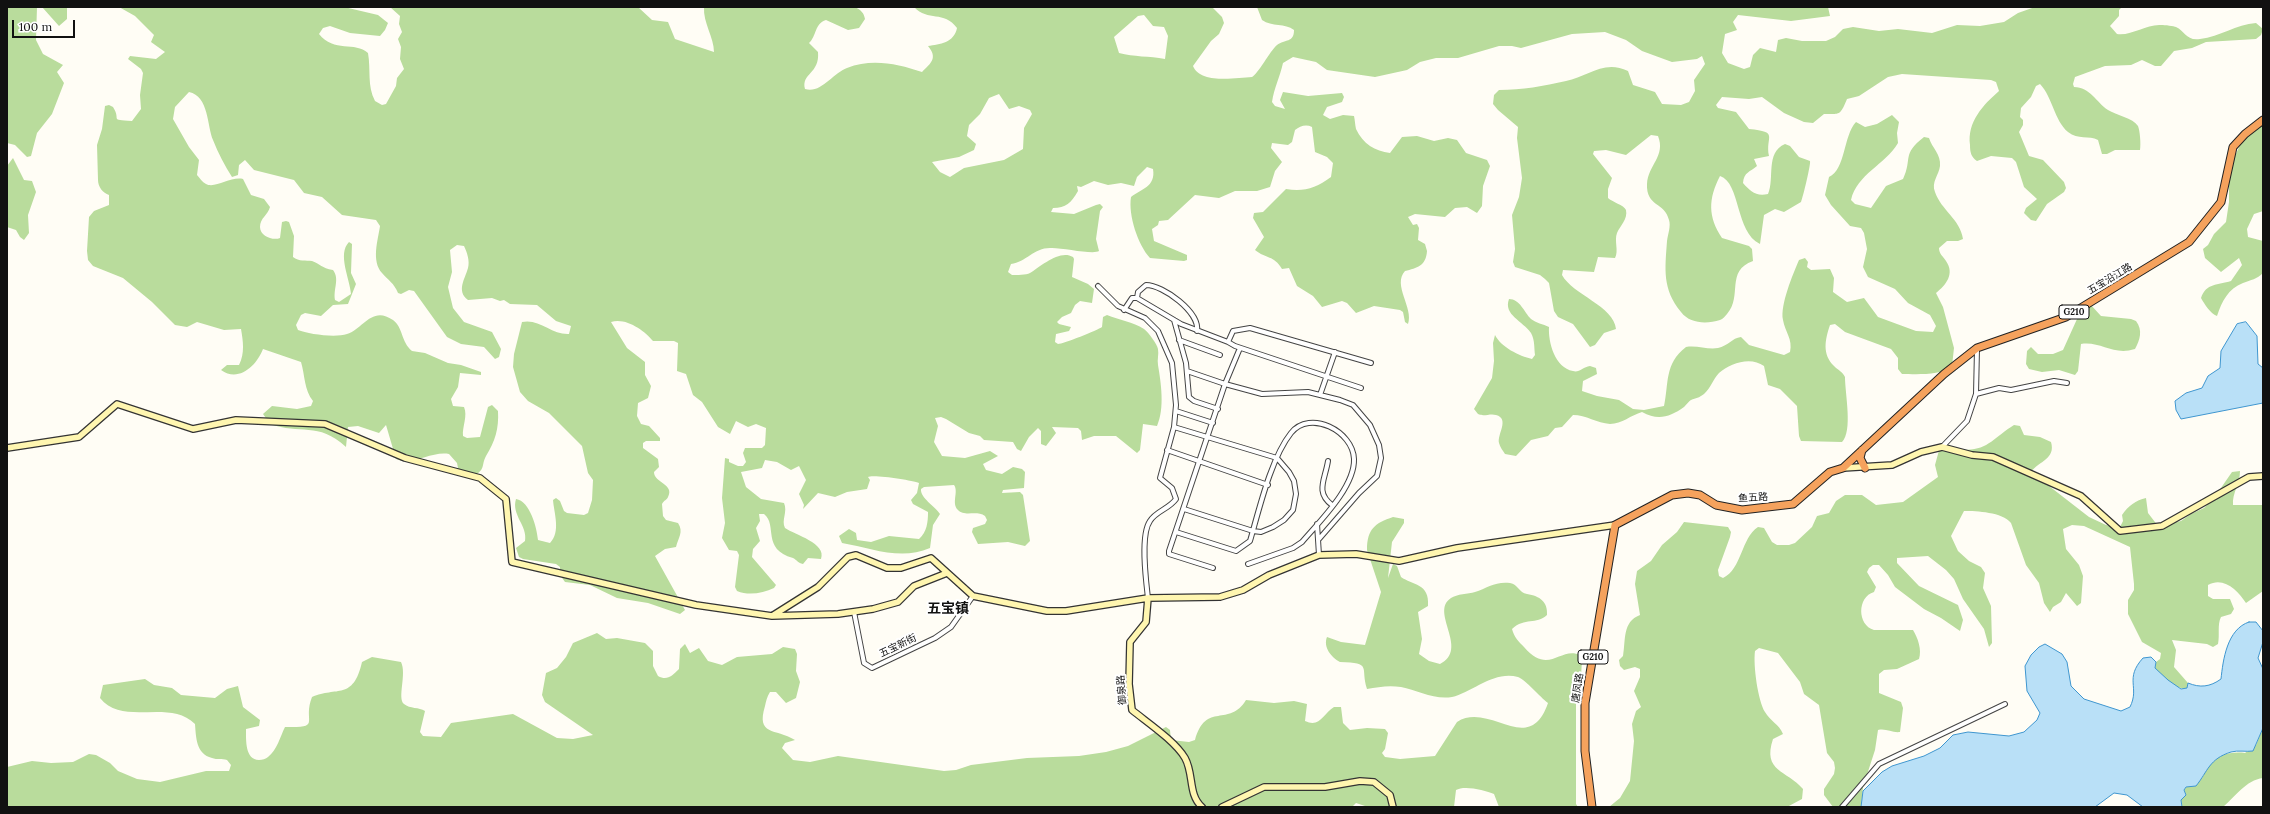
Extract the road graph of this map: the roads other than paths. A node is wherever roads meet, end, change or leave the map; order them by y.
1 (2263, 120) edge
2 (1098, 286) dead end
3 (1137, 298) junction
4 (1124, 310) junction
5 (1174, 320) junction
6 (1197, 331) junction
7 (1180, 340) junction
8 (1228, 342) junction
9 (1240, 348) junction
10 (1977, 348) junction
11 (1335, 352) junction
12 (1220, 355) dead end
13 (1371, 363) dead end
14 (1187, 371) junction
15 (1326, 377) junction
16 (2067, 383) dead end
17 (1225, 384) junction
18 (1361, 388) dead end
19 (1976, 394) junction
20 (1320, 395) junction
21 (1218, 409) junction
22 (1176, 411) junction
23 (1213, 423) junction
24 (1174, 427) junction
25 (1208, 438) junction
26 (1942, 447) junction
27 (7, 448) edge
28 (1167, 450) junction
29 (1862, 450) junction
30 (1277, 458) junction
31 (1328, 461) dead end
32 (1200, 462) junction
33 (1843, 468) junction
34 (1865, 468) junction
35 (2263, 476) edge
36 (1268, 485) junction
37 (1332, 505) junction
38 (1184, 509) junction
39 (1317, 524) junction
40 (1616, 525) junction
41 (1253, 531) junction
42 (1176, 532) junction
43 (1319, 539) junction
44 (1319, 555) junction
45 (1248, 564) dead end
46 (1213, 568) dead end
47 (946, 573) junction
48 (973, 596) junction
49 (1148, 598) junction
50 (854, 612) junction
51 (772, 616) junction
52 (2005, 704) dead end
53 (1202, 807) edge
54 (1222, 807) edge
55 (1393, 807) edge
56 (1592, 807) edge
57 (1842, 807) edge

1 - 10 highway, 五宝沿江路 / G210
2 - 4 street
3 - 4 street
3 - 5 street
3 - 6 street
4 - 22 street
5 - 6 street
5 - 7 street
6 - 8 street
7 - 12 street
7 - 14 street
8 - 9 street
8 - 11 street
9 - 15 street
9 - 17 street
10 - 19 street
10 - 29 highway, 五宝沿江路 / G210
11 - 13 street
11 - 15 street
14 - 17 street
14 - 21 street
15 - 18 street
15 - 20 street
16 - 19 street
17 - 20 street
17 - 21 street
19 - 26 street
20 - 43 street
21 - 23 street
22 - 23 street
22 - 24 street
23 - 25 street
24 - 25 street
24 - 28 street
25 - 30 street
25 - 32 street
26 - 34 street
26 - 35 street
27 - 51 street
28 - 32 street
28 - 49 street
29 - 33 highway, 五宝沿江路 / G210
29 - 34 highway
30 - 36 street
30 - 37 street
30 - 41 street
31 - 37 street
32 - 36 street
32 - 38 street
33 - 34 street
33 - 40 highway, 鱼五路 / G210
36 - 41 street
37 - 39 street
38 - 41 street
38 - 42 street
39 - 43 street
39 - 45 street
40 - 44 street
40 - 56 highway, 唐凤路 / G210
41 - 42 street
42 - 46 street
43 - 44 street
44 - 49 street
47 - 48 street
47 - 50 street
47 - 51 street
48 - 49 street
48 - 50 street, 五宝新街
49 - 53 street, 御泉路
50 - 51 street
52 - 57 street
54 - 55 street

